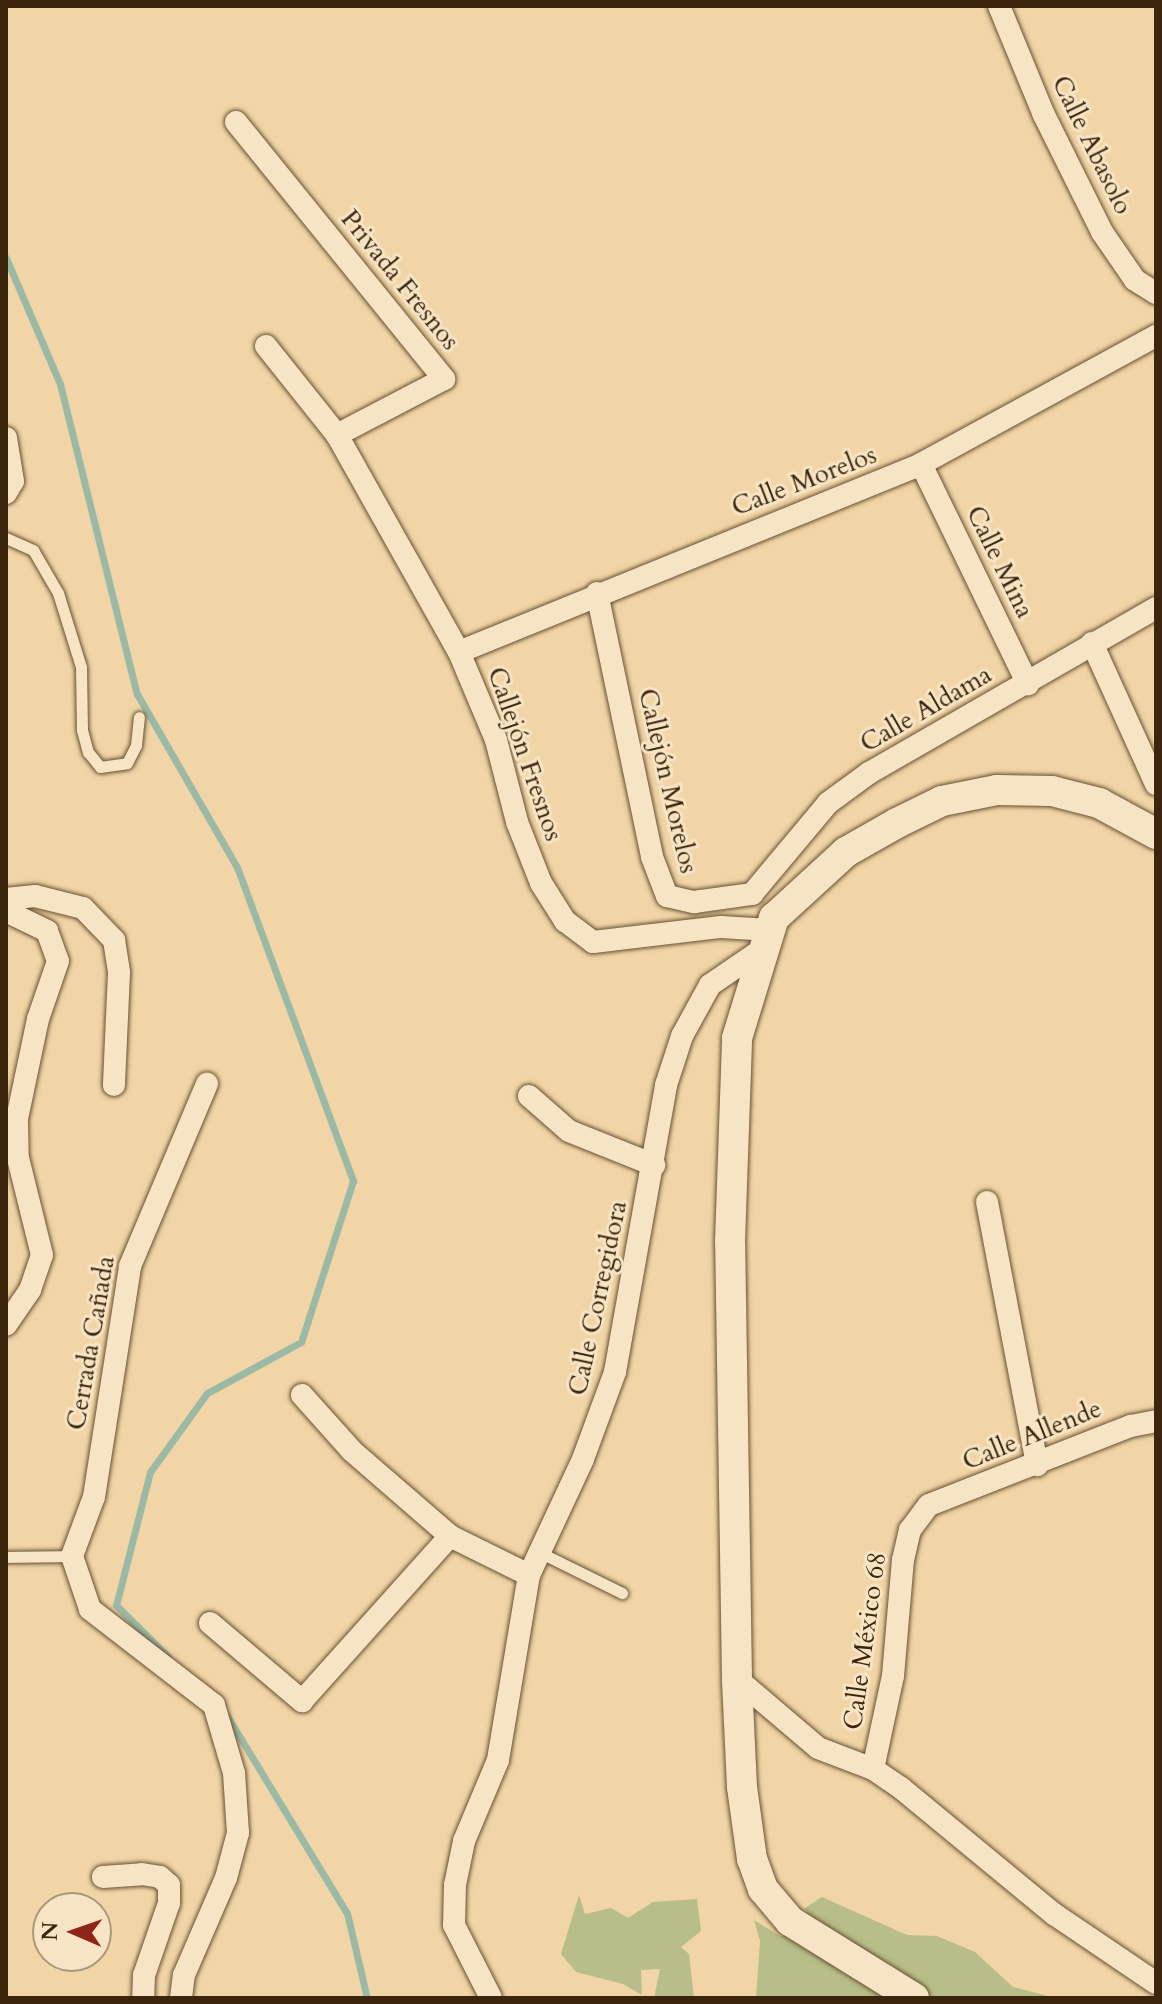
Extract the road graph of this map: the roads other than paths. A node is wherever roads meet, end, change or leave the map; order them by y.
1 (999, 6) edge
2 (236, 122) dead end
3 (1156, 293) edge
4 (1156, 336) edge
5 (266, 346) dead end
6 (337, 435) junction
7 (6, 438) edge
8 (921, 464) junction
9 (6, 493) edge
10 (6, 538) edge
11 (597, 593) junction
12 (1156, 608) edge
13 (1092, 643) junction
14 (459, 652) junction
15 (1028, 684) junction
16 (139, 717) dead end
17 (1156, 784) edge
18 (1156, 834) edge
19 (752, 894) junction
20 (6, 899) edge
21 (6, 911) edge
22 (769, 932) junction
23 (207, 1084) dead end
24 (114, 1085) dead end
25 (529, 1096) dead end
26 (654, 1165) junction
27 (987, 1202) dead end
28 (6, 1325) edge
29 (302, 1395) dead end
30 (1156, 1421) edge
31 (1037, 1465) junction
32 (929, 1505) joint
33 (450, 1536) junction
34 (536, 1550) junction
35 (72, 1556) junction
36 (6, 1557) edge
37 (529, 1575) junction
38 (622, 1593) dead end
39 (210, 1623) dead end
40 (737, 1679) junction
41 (873, 1769) junction
42 (103, 1877) dead end
43 (1156, 1983) edge
44 (143, 1998) edge
45 (181, 1998) edge
46 (491, 1998) edge
47 (914, 1998) edge

1 - 3 street, Calle Abasolo
2 - 6 street, Privada Fresnos
4 - 8 street, Calle Morelos
5 - 6 street, Callejón Fresnos
6 - 14 street, Callejón Fresnos
7 - 9 street
8 - 11 street, Calle Morelos
8 - 15 street, Calle Mina
10 - 16 lane
11 - 14 street, Calle Morelos
11 - 19 street, Callejón Morelos
12 - 13 street, Calle Aldama
13 - 15 street, Calle Aldama
13 - 17 street
14 - 22 street, Callejón Fresnos
15 - 19 street, Calle Aldama
18 - 22 street
19 - 22 street
20 - 24 street
21 - 28 street
22 - 26 street, Calle Corregidora
22 - 40 street
23 - 35 street, Cerrada Cañada
25 - 26 street
26 - 34 street, Calle Corregidora
27 - 31 street
29 - 33 street
30 - 31 street, Calle Allende
31 - 32 street, Calle Allende
32 - 41 street, Calle México 68
33 - 37 street
33 - 39 street
34 - 37 street, Calle Corregidora
34 - 38 lane
35 - 36 lane
35 - 45 street
37 - 46 street, Calle Corregidora
40 - 41 street, Calle México 68
40 - 47 street
41 - 43 street
42 - 44 street

